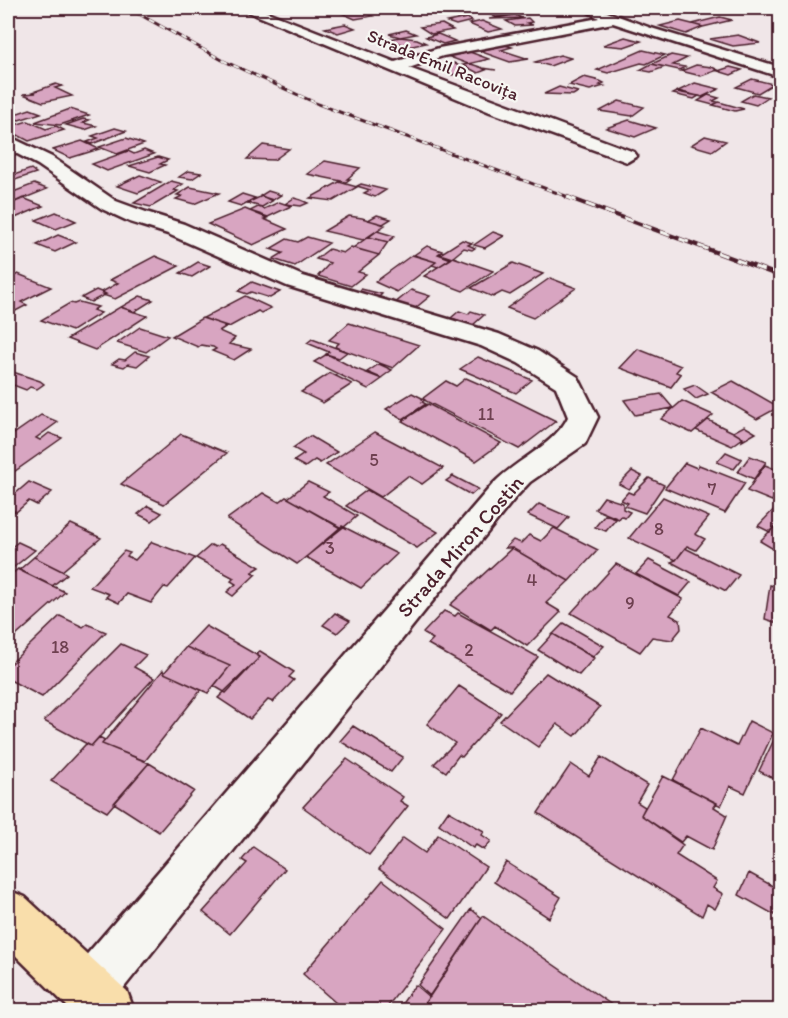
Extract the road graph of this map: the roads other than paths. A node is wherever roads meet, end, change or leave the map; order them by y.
1 (246, 8) edge
2 (584, 8) edge
3 (614, 19) junction
4 (397, 67) junction
5 (780, 72) edge
6 (8, 142) edge
7 (627, 156) dead end
8 (8, 914) edge
9 (98, 1001) edge

1 - 4 street, Strada Emil Racovița
2 - 3 street
3 - 4 street
3 - 5 street
4 - 7 street, Strada Emil Racovița
6 - 9 street, Strada Miron Costin
8 - 9 main road

